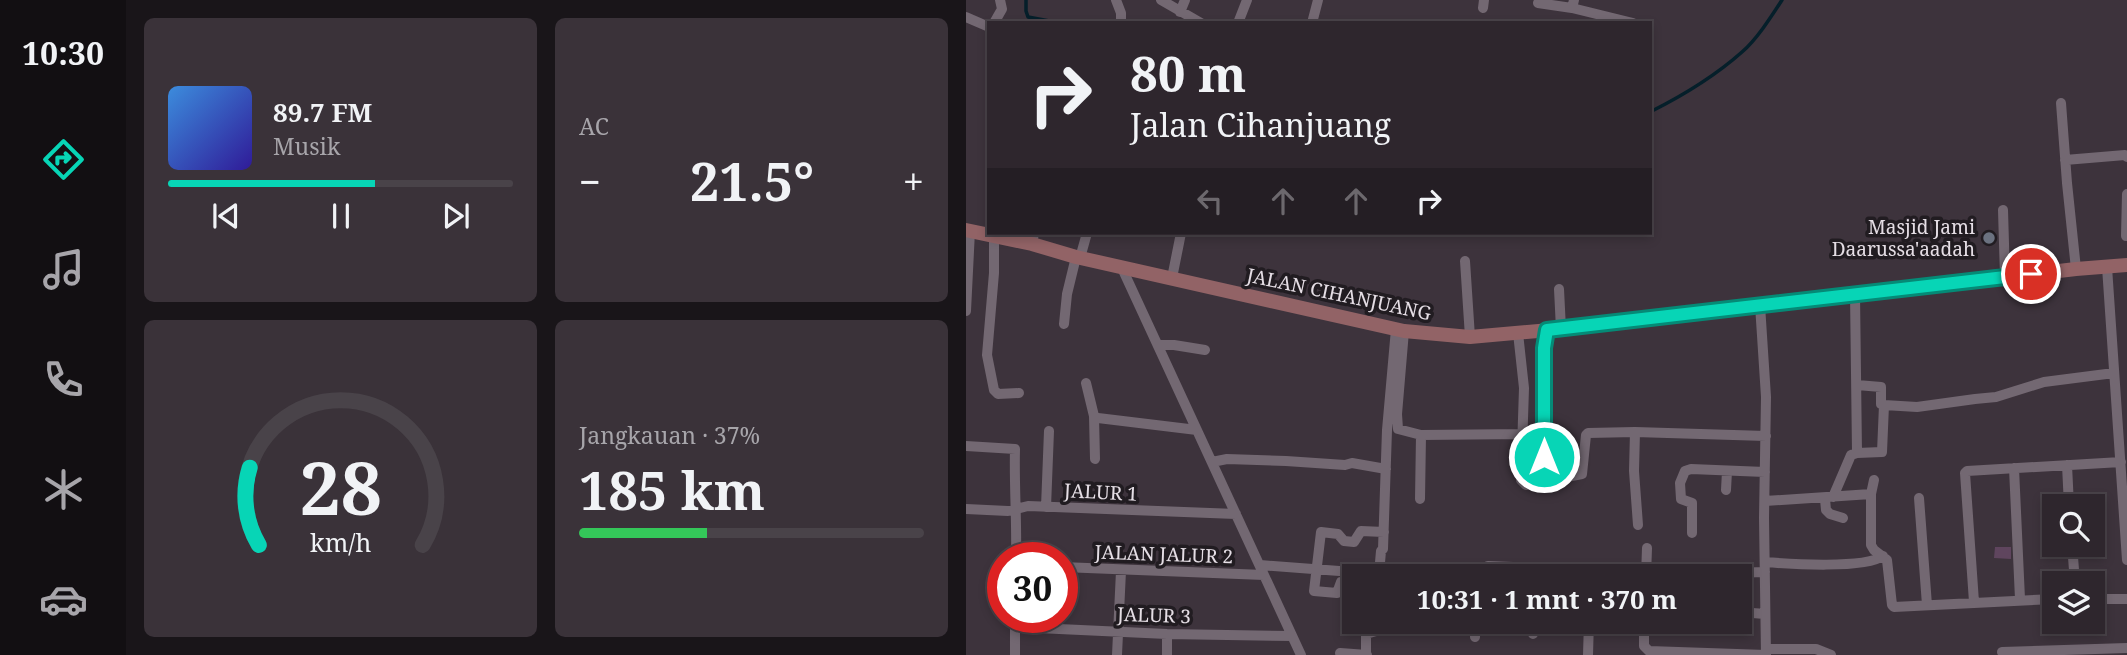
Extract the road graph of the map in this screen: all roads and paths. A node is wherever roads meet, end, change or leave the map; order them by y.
1 (1000, 0) edge
2 (1116, 0) edge
3 (1161, 0) edge
4 (1185, 0) edge
5 (1247, 0) edge
6 (1318, 0) edge
7 (1538, 4) dead end
8 (1573, 4) edge
9 (1180, 12) junction
10 (966, 17) edge
11 (995, 21) edge
12 (1121, 21) edge
13 (1197, 21) edge
14 (1239, 21) edge
15 (1313, 21) edge
16 (1627, 21) edge
17 (987, 26) edge
18 (2062, 103) dead end
19 (2127, 157) edge
20 (2065, 160) junction
21 (2127, 194) edge
22 (2003, 210) dead end
23 (968, 231) edge
24 (1086, 235) edge
25 (1181, 235) edge
26 (2126, 236) edge
27 (994, 237) junction
28 (1033, 238) edge
29 (1078, 258) junction
30 (1465, 261) dead end
31 (2127, 265) edge
32 (1121, 266) junction
33 (2107, 267) junction
34 (2076, 269) junction
35 (2005, 277) junction
36 (1172, 278) junction
37 (1559, 289) dead end
38 (1855, 294) junction
39 (1760, 305) junction
40 (966, 311) edge
41 (1065, 324) dead end
42 (1554, 329) junction
43 (1400, 330) junction
44 (1518, 333) junction
45 (1470, 337) junction
46 (1158, 345) junction
47 (1205, 350) dead end
48 (2114, 373) junction
49 (1086, 383) dead end
50 (1857, 385) junction
51 (1019, 393) dead end
52 (2127, 397) edge
53 (2116, 398) junction
54 (1884, 405) junction
55 (1094, 416) junction
56 (1197, 430) junction
57 (1049, 431) dead end
58 (1635, 432) junction
59 (1524, 434) junction
60 (1421, 435) junction
61 (1766, 436) junction
62 (2123, 437) edge
63 (966, 446) edge
64 (1857, 453) junction
65 (1095, 459) dead end
66 (1212, 462) junction
67 (2121, 462) junction
68 (2067, 465) junction
69 (2014, 468) junction
70 (1386, 469) junction
71 (1727, 471) junction
72 (1765, 472) junction
73 (1874, 480) dead end
74 (1544, 482) junction
75 (1726, 491) dead end
76 (2068, 494) edge
77 (1871, 495) junction
78 (1829, 498) junction
79 (1919, 498) dead end
80 (1420, 499) dead end
81 (1765, 501) junction
82 (1046, 507) junction
83 (966, 509) edge
84 (1017, 510) junction
85 (1236, 514) junction
86 (1843, 518) dead end
87 (1638, 525) dead end
88 (1384, 532) junction
89 (1692, 533) dead end
90 (1016, 542) edge
91 (1647, 548) dead end
92 (1883, 556) junction
93 (2127, 560) edge
94 (1382, 564) edge
95 (1646, 564) edge
96 (1765, 567) junction
97 (1078, 568) edge
98 (1317, 568) junction
99 (1752, 568) edge
100 (1121, 570) junction
101 (1262, 570) junction
102 (1342, 571) edge
103 (1342, 582) edge
104 (2020, 599) junction
105 (2042, 599) edge
106 (2105, 599) edge
107 (2127, 599) edge
108 (1974, 602) junction
109 (1927, 605) junction
110 (1752, 613) edge
111 (1765, 614) junction
112 (1078, 628) edge
113 (1118, 631) junction
114 (1015, 633) edge
115 (1167, 634) junction
116 (1366, 634) edge
117 (1475, 634) edge
118 (1589, 634) edge
119 (1644, 634) edge
120 (1292, 636) junction
121 (1475, 637) dead end
122 (2127, 648) edge
123 (2002, 652) dead end
124 (1340, 653) dead end
125 (1766, 653) edge
126 (1015, 655) edge
127 (1117, 655) edge
128 (1167, 655) edge
129 (1300, 655) edge
130 (1366, 655) edge
131 (1588, 655) edge
132 (1831, 655) edge

1 - 11 street
2 - 12 street
3 - 9 street
4 - 9 street
5 - 14 street
6 - 15 street
7 - 8 street
8 - 16 street
9 - 13 street
10 - 17 street
18 - 20 street
19 - 20 street
20 - 34 street
21 - 26 street
22 - 35 street
23 - 27 main road, JALAN CIHANJUANG
23 - 40 street
24 - 29 street
25 - 36 street
27 - 28 main road, JALAN CIHANJUANG
27 - 51 street
28 - 29 main road, JALAN CIHANJUANG
29 - 32 main road, JALAN CIHANJUANG
29 - 41 street
30 - 45 street
31 - 33 main road, JALAN CIHANJUANG
32 - 36 main road, JALAN CIHANJUANG
32 - 46 street
33 - 34 main road, JALAN CIHANJUANG
33 - 48 street
34 - 35 main road, JALAN CIHANJUANG
35 - 38 main road, JALAN CIHANJUANG
36 - 43 main road, JALAN CIHANJUANG
37 - 42 street
38 - 39 main road, JALAN CIHANJUANG
38 - 50 street
39 - 42 main road, JALAN CIHANJUANG
39 - 61 street
42 - 44 main road, JALAN CIHANJUANG
42 - 74 street
43 - 45 main road, JALAN CIHANJUANG
43 - 60 street
43 - 70 street
44 - 45 main road, JALAN CIHANJUANG
44 - 59 street
46 - 47 street
46 - 56 street
48 - 53 street
48 - 54 street
49 - 55 street
50 - 54 street
50 - 64 street
52 - 53 street
53 - 62 street
54 - 64 street
55 - 56 street
55 - 65 street
56 - 66 street
57 - 82 street
58 - 61 street
58 - 74 street
58 - 87 street
59 - 60 street
59 - 74 street
60 - 80 street
61 - 72 street
62 - 67 street
63 - 84 street
64 - 78 street
66 - 70 street
66 - 85 street
67 - 68 street
67 - 93 street
68 - 69 street
68 - 76 street
69 - 104 street
69 - 108 street
70 - 88 street
71 - 72 street
71 - 75 street
71 - 89 street
72 - 81 street
73 - 77 street
77 - 78 street
77 - 92 street
78 - 81 street
78 - 86 street
79 - 109 street
81 - 96 street
82 - 84 street, JALUR 1
82 - 85 street, JALUR 1
83 - 84 street, JALUR 1
84 - 90 street
85 - 101 street
88 - 94 street
88 - 98 street
91 - 95 street
92 - 96 street
92 - 109 street
96 - 99 street
96 - 111 street
97 - 100 street, JALAN JALUR 2
98 - 101 street, JALAN JALUR 2
98 - 102 street, JALAN JALUR 2
98 - 103 street
100 - 101 street, JALAN JALUR 2
100 - 113 street
101 - 120 street
104 - 105 street
104 - 108 street
106 - 107 street
108 - 109 street
110 - 111 street
111 - 125 street
112 - 113 street, JALUR 3
113 - 115 street, JALUR 3
113 - 127 street
114 - 126 street
115 - 120 street, JALUR 3
115 - 128 street
116 - 130 street
117 - 121 street
118 - 131 street
119 - 125 street
120 - 129 street
122 - 123 street
124 - 130 street
125 - 132 street

